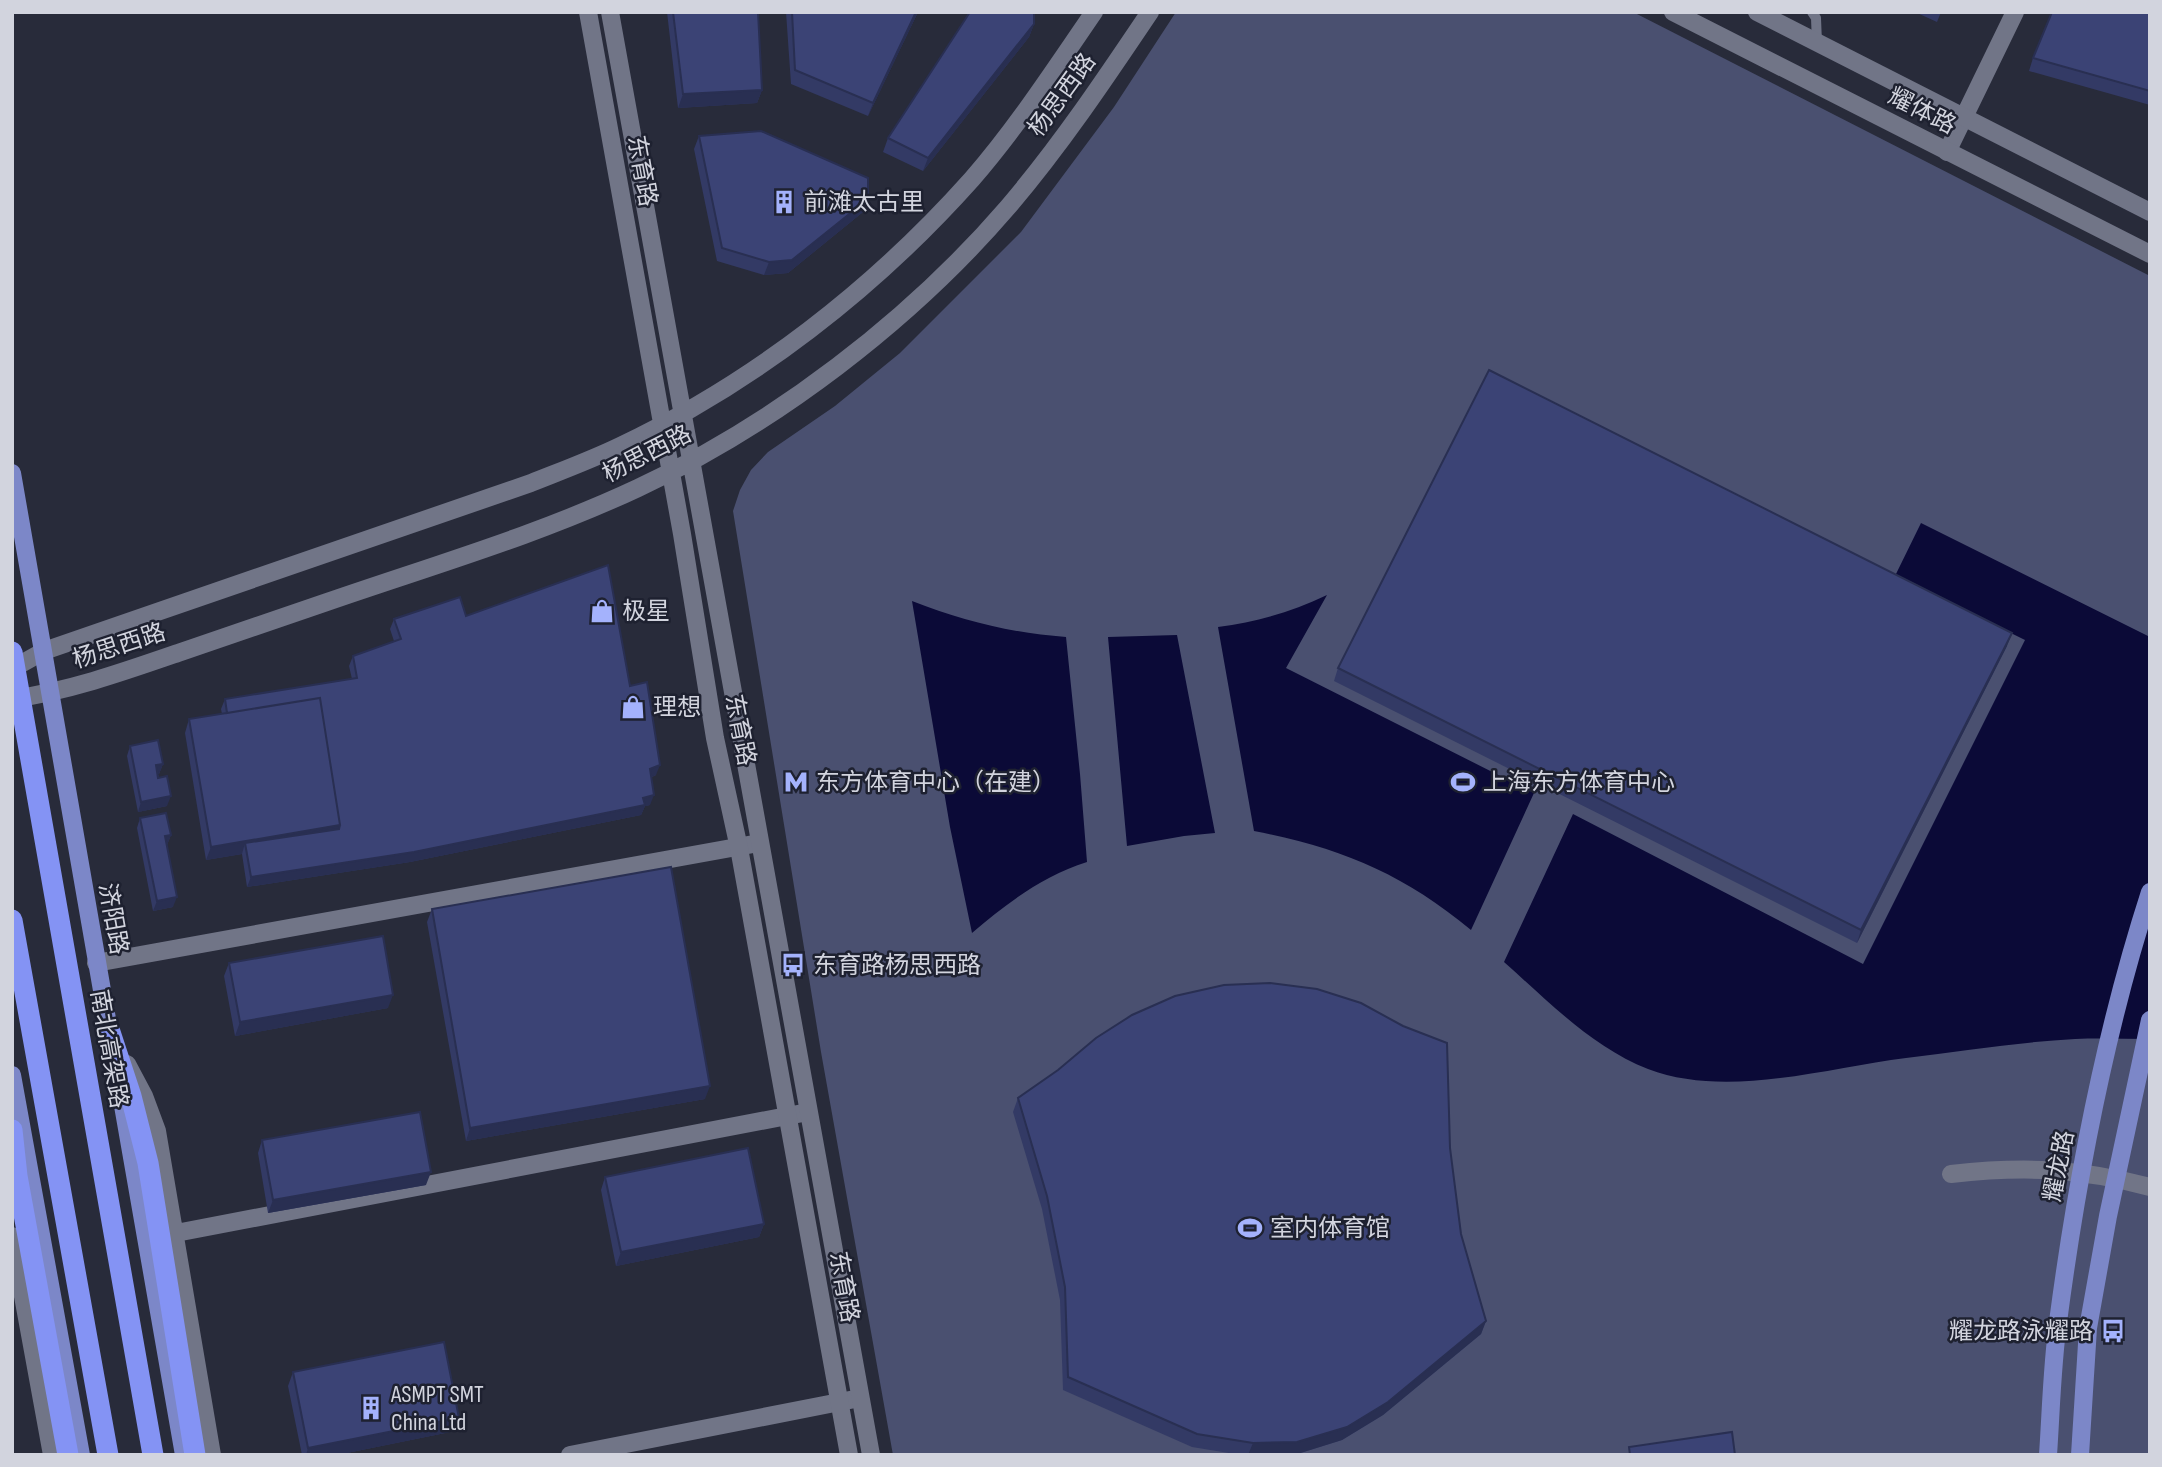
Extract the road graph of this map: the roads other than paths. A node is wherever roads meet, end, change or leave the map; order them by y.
1 (588, 12) edge
2 (610, 12) edge
3 (1094, 12) edge
4 (1150, 12) edge
5 (1673, 12) edge
6 (1757, 12) edge
7 (1812, 12) edge
8 (2015, 12) edge
9 (1817, 43) junction
10 (1964, 118) junction
11 (1947, 152) junction
12 (2150, 212) edge
13 (2150, 254) edge
14 (682, 412) junction
15 (662, 424) junction
16 (691, 461) junction
17 (671, 471) junction
18 (12, 473) edge
19 (44, 651) junction
20 (12, 652) edge
21 (12, 669) edge
22 (50, 694) junction
23 (12, 699) edge
24 (759, 843) junction
25 (739, 848) junction
26 (2150, 891) edge
27 (12, 920) edge
28 (96, 963) junction
29 (2150, 1020) edge
30 (109, 1028) junction
31 (12, 1075) edge
32 (808, 1112) junction
33 (788, 1117) junction
34 (12, 1130) edge
35 (1951, 1174) dead end
36 (2150, 1187) edge
37 (176, 1233) junction
38 (12, 1236) edge
39 (860, 1398) junction
40 (840, 1403) junction
41 (52, 1455) edge
42 (68, 1455) edge
43 (81, 1455) edge
44 (108, 1455) edge
45 (153, 1455) edge
46 (184, 1455) edge
47 (195, 1455) edge
48 (212, 1455) edge
49 (570, 1455) edge
50 (849, 1455) edge
51 (871, 1455) edge
52 (2048, 1455) edge
53 (2080, 1455) edge

1 - 15 street, 东育路
2 - 14 street, 东育路
3 - 14 street, 杨思西路
4 - 16 street, 杨思西路
5 - 11 street, 耀体路
6 - 9 street, 耀体路
7 - 9 lane
8 - 10 street
9 - 10 street, 耀体路
10 - 11 street
10 - 12 street, 耀体路
11 - 13 street, 耀体路
14 - 15 street, 杨思西路
14 - 16 street, 东育路
15 - 17 street, 东育路
15 - 19 street, 杨思西路
16 - 17 street, 杨思西路
16 - 24 street, 东育路
17 - 22 street, 杨思西路
17 - 25 street, 东育路
18 - 19 main road, 济阳路
19 - 21 street, 杨思西路
19 - 22 main road, 济阳路
20 - 45 highway, 南北高架路
22 - 23 street, 杨思西路
22 - 28 main road, 济阳路
24 - 25 street
24 - 32 street, 东育路
25 - 28 street
25 - 33 street, 东育路
26 - 52 main road, 耀龙路
27 - 44 highway
28 - 30 main road, 济阳路
29 - 53 main road
30 - 37 street
30 - 46 main road, 济阳路
30 - 47 highway
31 - 43 main road
32 - 33 street
32 - 39 street, 东育路
33 - 37 street
33 - 40 street, 东育路
34 - 42 highway
35 - 36 street
37 - 48 street
38 - 41 street
39 - 40 street
39 - 51 street, 东育路
40 - 49 street
40 - 50 street, 东育路

